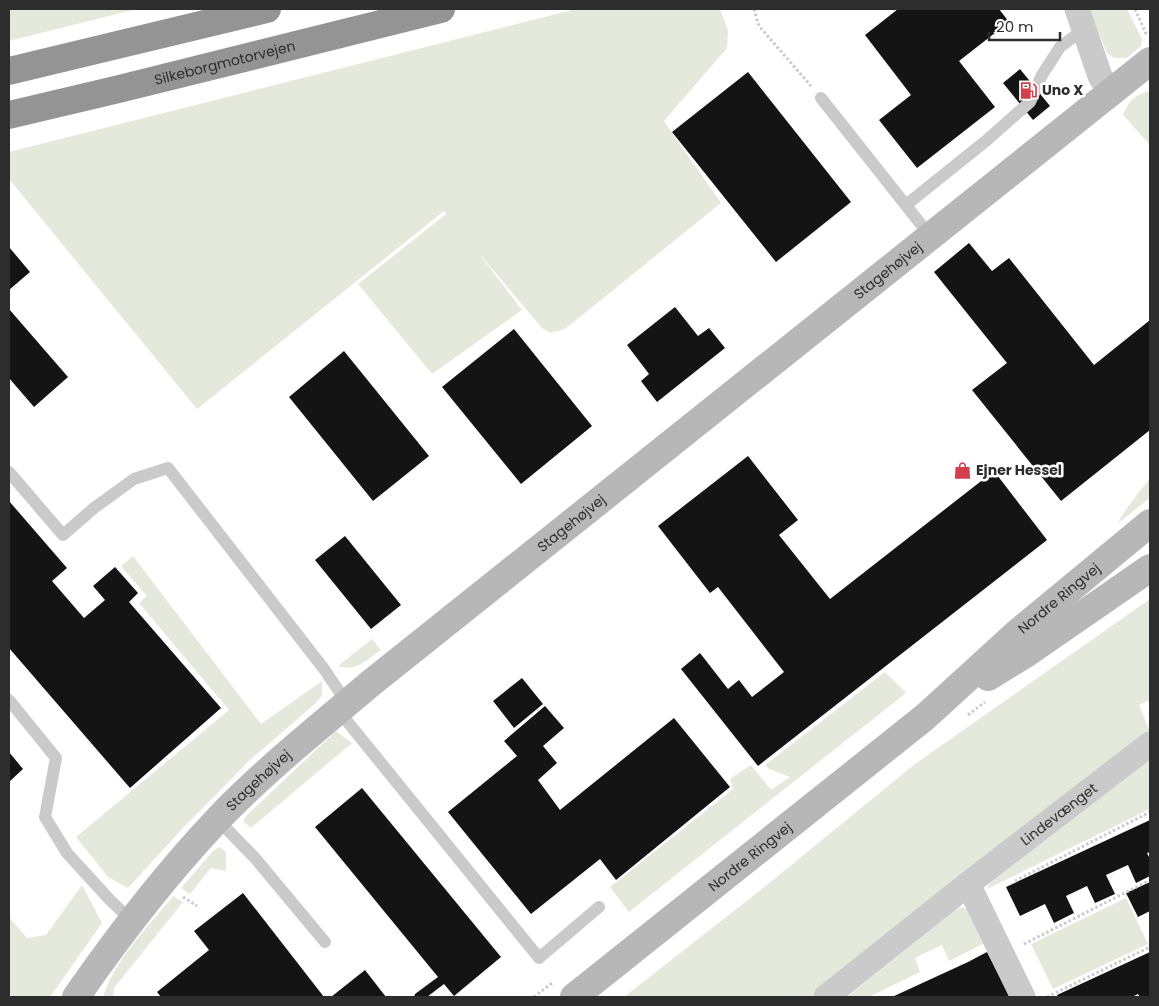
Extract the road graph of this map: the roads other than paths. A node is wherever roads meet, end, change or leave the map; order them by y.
1 (267, 9) edge
2 (441, 9) edge
3 (1081, 19) edge
4 (1150, 61) edge
5 (9, 71) edge
6 (1110, 94) junction
7 (821, 98) road end
8 (9, 115) edge
9 (906, 205) junction
10 (932, 237) junction
11 (9, 472) edge
12 (1150, 523) edge
13 (1150, 548) edge
14 (1150, 568) edge
15 (1027, 653) junction
16 (9, 700) edge
17 (343, 707) junction
18 (925, 717) junction
19 (1150, 744) edge
20 (218, 820) junction
21 (968, 884) junction
22 (599, 907) dead end
23 (132, 921) junction
24 (325, 942) dead end
25 (76, 997) edge
26 (574, 997) edge
27 (826, 997) edge
28 (1023, 997) edge

1 - 5 highway
2 - 8 highway, Silkeborgmotorvejen
3 - 6 street
3 - 9 lane
4 - 6 street, Stagehøjvej
6 - 10 street, Stagehøjvej
7 - 9 lane
9 - 10 lane
10 - 17 street, Stagehøjvej
11 - 17 lane
12 - 18 street, Nordre Ringvej
13 - 15 street
14 - 15 street, Nordre Ringvej
15 - 18 street, Nordre Ringvej
16 - 23 lane
17 - 20 street, Stagehøjvej
17 - 22 lane
18 - 26 street, Nordre Ringvej
19 - 21 street, Lindevænget
20 - 23 street, Stagehøjvej
20 - 24 lane
21 - 27 street, Lindevænget
21 - 28 street
23 - 25 street, Stagehøjvej

